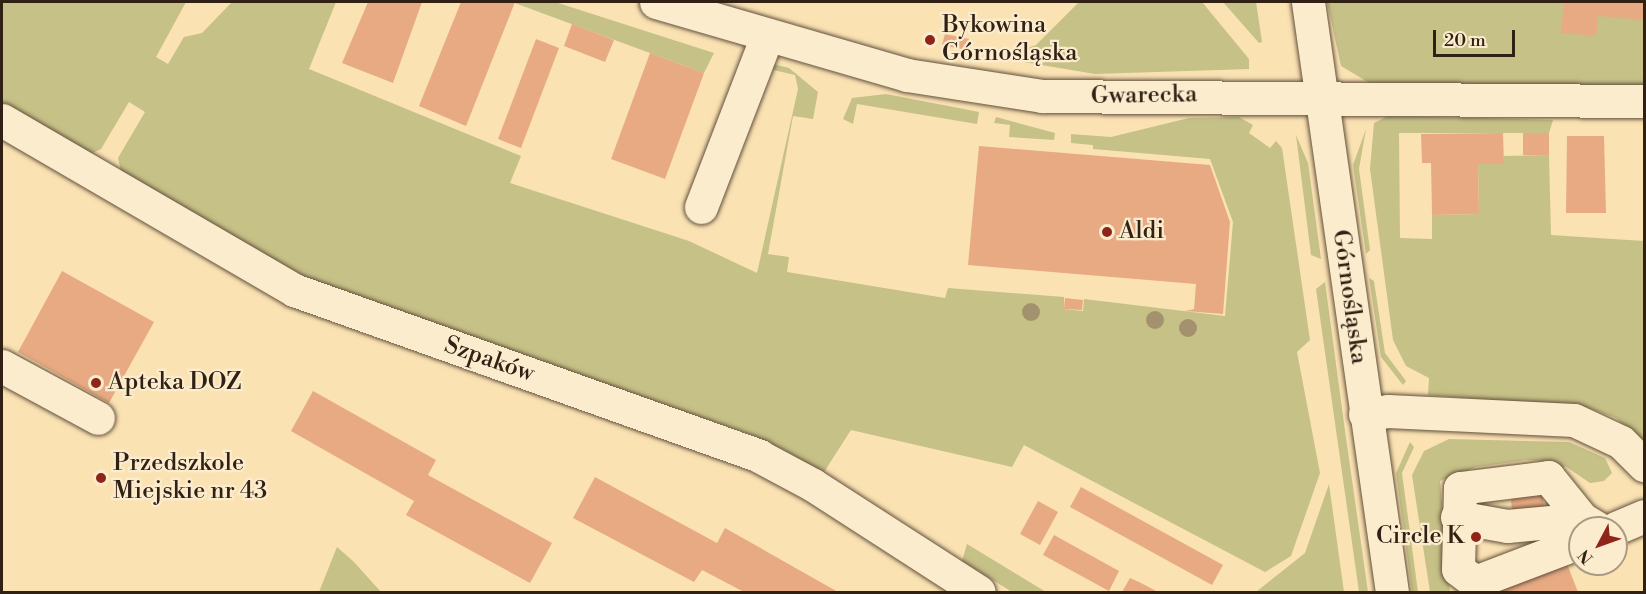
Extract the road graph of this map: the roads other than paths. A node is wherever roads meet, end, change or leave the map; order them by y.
1 (656, 2) edge
2 (1308, 2) edge
3 (767, 36) junction
4 (848, 60) junction
5 (971, 87) junction
6 (1166, 95) junction
7 (1042, 96) junction
8 (1322, 98) junction
9 (1644, 101) edge
10 (2, 120) edge
11 (701, 207) dead end
12 (2, 366) edge
13 (1365, 414) junction
14 (98, 418) dead end
15 (1644, 465) edge
16 (1458, 511) junction
17 (1577, 516) edge
18 (1644, 516) edge
19 (1568, 522) edge
20 (1628, 523) edge
21 (1568, 528) edge
22 (979, 592) edge
23 (1392, 592) edge

1 - 3 street, Gwarecka
2 - 8 street, Górnośląska
3 - 4 street, Gwarecka
3 - 11 street
4 - 5 street, Gwarecka
4 - 7 street
5 - 6 street
5 - 7 street, Gwarecka
6 - 7 street, Gwarecka
6 - 8 street, Gwarecka
8 - 9 street, Gwarecka
8 - 13 street, Górnośląska
10 - 22 street, Szpaków
12 - 14 street
13 - 15 street
13 - 23 street, Górnośląska
16 - 17 street
16 - 19 street
16 - 21 street
18 - 20 street

